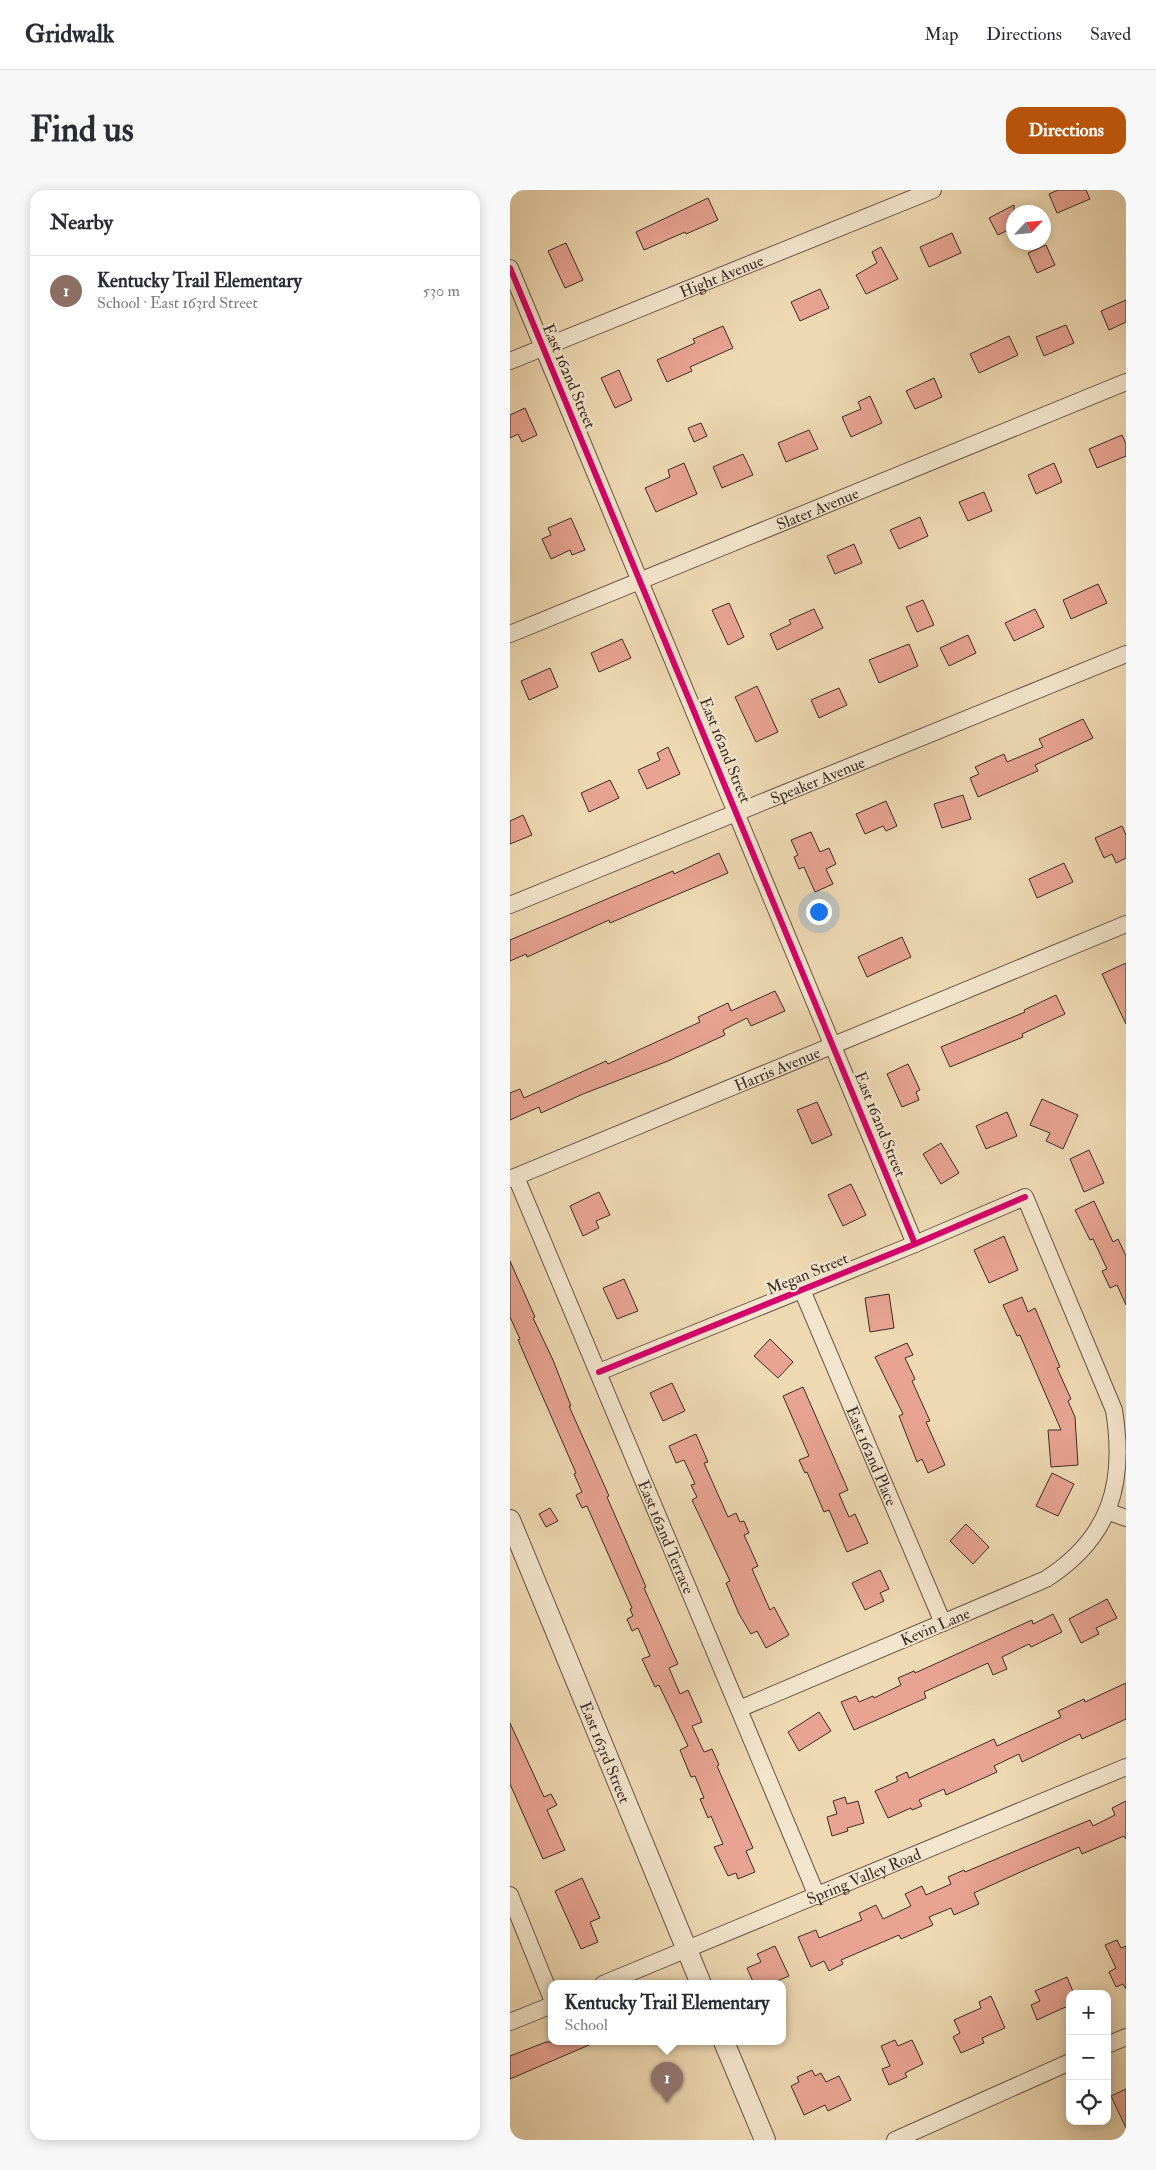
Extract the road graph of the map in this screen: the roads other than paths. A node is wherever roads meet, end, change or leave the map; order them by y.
1 (933, 190) edge
2 (510, 268) edge
3 (544, 348) junction
4 (510, 361) edge
5 (1126, 382) edge
6 (642, 581) junction
7 (510, 634) edge
8 (1126, 654) edge
9 (738, 814) junction
10 (510, 905) edge
11 (1126, 924) edge
12 (834, 1046) junction
13 (513, 1178) edge
14 (1025, 1197) joint
15 (915, 1244) junction
16 (802, 1290) junction
17 (599, 1372) junction
18 (1109, 1512) junction
19 (1126, 1518) edge
20 (510, 1520) edge
21 (943, 1623) junction
22 (739, 1709) junction
23 (1126, 1767) edge
24 (510, 1895) edge
25 (817, 1896) junction
26 (687, 1950) junction
27 (613, 1980) edge
28 (699, 1980) edge
29 (548, 1989) edge
30 (548, 2007) edge
31 (510, 2022) edge
32 (1126, 2038) edge
33 (1111, 2044) edge
34 (725, 2045) edge
35 (1066, 2064) edge
36 (765, 2140) edge
37 (895, 2140) edge

1 - 3 street, Hight Avenue
2 - 3 street, East 162nd Street
3 - 4 street, Hight Avenue
3 - 6 street, East 162nd Street
5 - 6 street, Slater Avenue
6 - 7 street, Slater Avenue
6 - 9 street, East 162nd Street
8 - 9 street, Speaker Avenue
9 - 10 street, Speaker Avenue
9 - 12 street, East 162nd Street
11 - 12 street, Harris Avenue
12 - 13 street, Harris Avenue
12 - 15 street, East 162nd Street
13 - 17 street, East 162nd Terrace
14 - 15 street, Megan Street
14 - 18 street, Kevin Lane
15 - 16 street, Megan Street
16 - 17 street, Megan Street
16 - 21 street, East 162nd Place
17 - 22 street, East 162nd Terrace
18 - 19 street
18 - 21 street, Kevin Lane
20 - 26 street, East 163rd Street
21 - 22 street, Kevin Lane
22 - 25 street, East 162nd Terrace
23 - 25 street, Spring Valley Road
24 - 29 street
25 - 26 street, Spring Valley Road
26 - 27 street, Spring Valley Road
26 - 28 street, East 163rd Street
30 - 31 street
32 - 33 street
34 - 36 street
35 - 37 street

